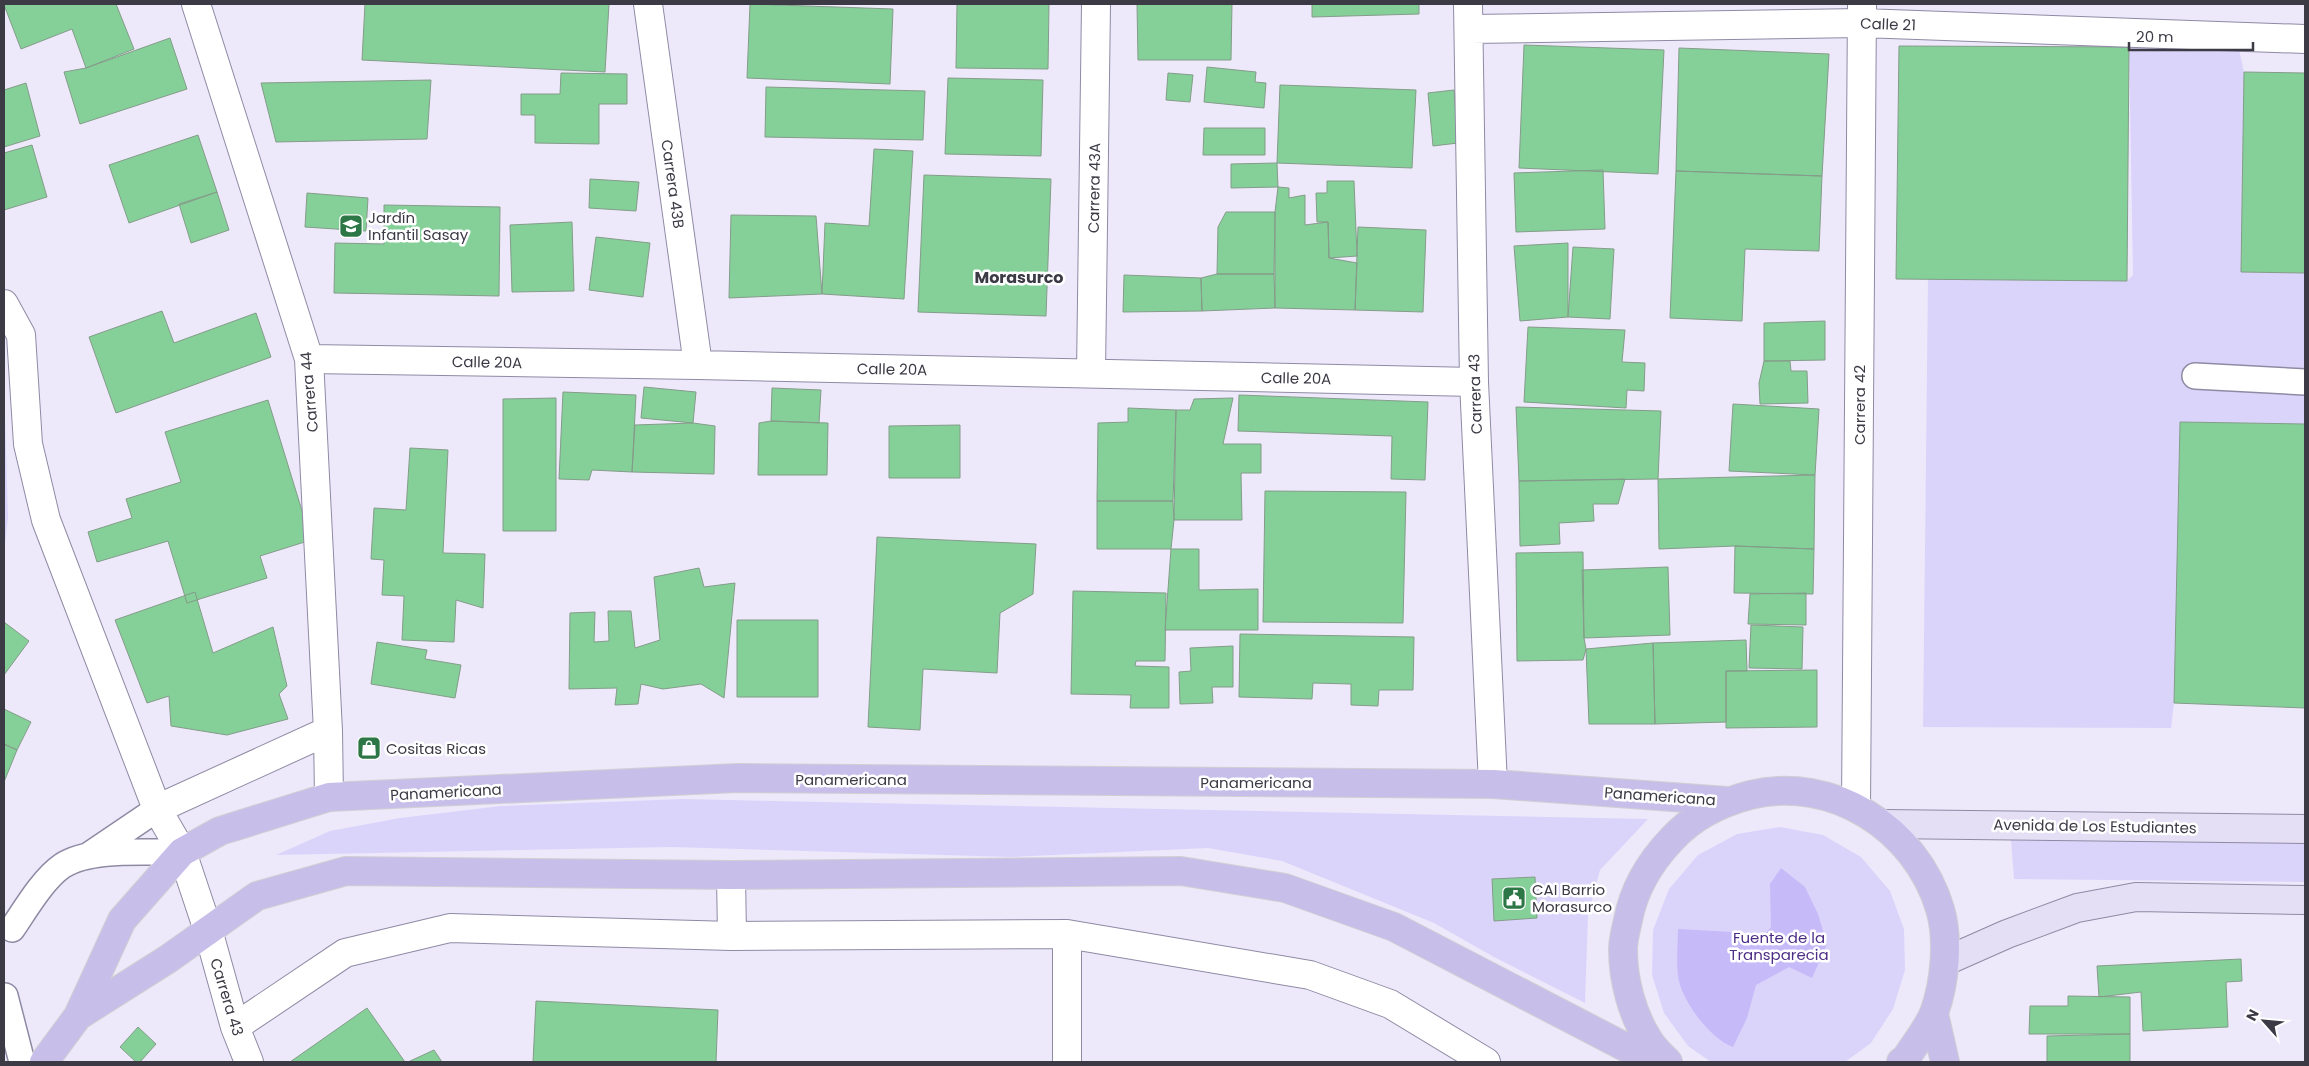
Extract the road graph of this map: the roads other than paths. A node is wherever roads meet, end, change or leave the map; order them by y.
1 (196, 4) edge
2 (648, 4) edge
3 (1096, 4) edge
4 (1862, 13) edge
5 (1469, 16) edge
6 (2305, 38) edge
7 (4, 304) edge
8 (309, 359) junction
9 (698, 365) junction
10 (1091, 373) junction
11 (2195, 376) dead end
12 (1474, 382) junction
13 (2305, 382) edge
14 (328, 731) junction
15 (1493, 784) junction
16 (329, 797) junction
17 (1727, 801) junction
18 (1856, 806) junction
19 (157, 809) junction
20 (1884, 824) junction
21 (2305, 830) edge
22 (182, 852) junction
23 (89, 855) junction
24 (731, 875) junction
25 (2305, 900) edge
26 (12, 929) dead end
27 (208, 930) junction
28 (1067, 934) junction
29 (732, 936) junction
30 (1946, 961) junction
31 (5, 996) dead end
32 (1934, 1014) junction
33 (78, 1016) junction
34 (234, 1027) junction
35 (22, 1062) edge
36 (44, 1062) edge
37 (249, 1062) edge
38 (1067, 1062) edge
39 (1486, 1062) edge
40 (1654, 1062) edge
41 (1668, 1062) edge
42 (1901, 1062) edge
43 (1945, 1062) edge

1 - 8 street, Carrera 44
2 - 9 street, Carrera 43B
3 - 10 street, Carrera 43A
4 - 5 street, Calle 21
4 - 6 street, Calle 21
4 - 18 street, Carrera 42
5 - 12 street, Carrera 43
7 - 19 street, Carrera 43
8 - 9 street, Calle 20A
8 - 14 street, Carrera 44
9 - 10 street, Calle 20A
10 - 12 street, Calle 20A
11 - 13 lane
12 - 15 street, Carrera 43
14 - 16 street, Carrera 44
14 - 19 street
15 - 16 main road, Panamericana
15 - 17 main road, Panamericana
16 - 22 main road, Panamericana
17 - 18 main road
17 - 41 main road
18 - 20 main road
19 - 22 street, Carrera 43
19 - 23 lane
20 - 21 main road, Avenida de Los Estudiantes
20 - 30 main road
22 - 23 lane
22 - 27 street, Carrera 43
22 - 33 main road, Panamericana
23 - 26 lane
24 - 27 main road, Panamericana
24 - 29 street
24 - 40 main road, Panamericana
25 - 30 main road
27 - 33 main road, Panamericana
27 - 34 street, Carrera 43
28 - 29 street
28 - 38 street
28 - 39 street
29 - 34 street
30 - 32 main road
31 - 35 lane
32 - 42 main road
32 - 43 main road
33 - 36 main road, Panamericana
34 - 37 street, Carrera 43

